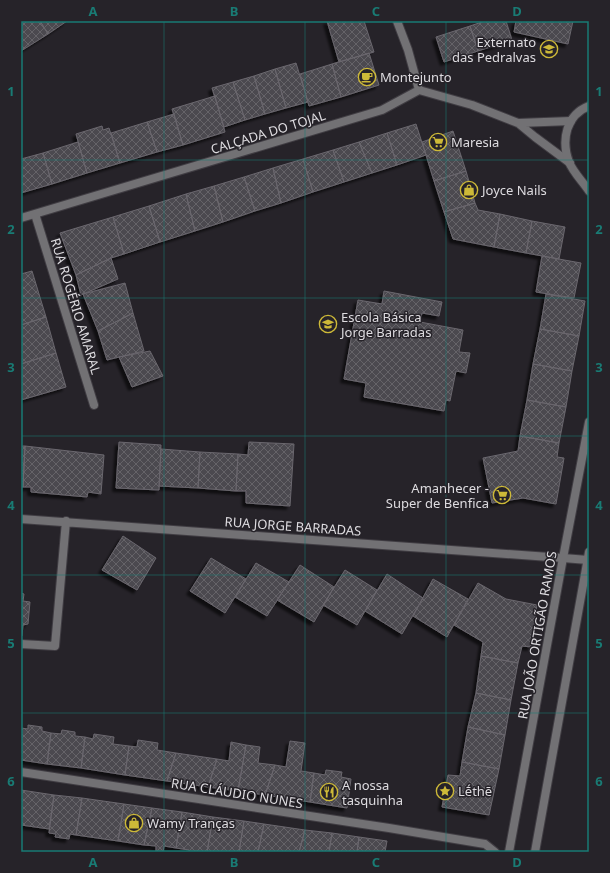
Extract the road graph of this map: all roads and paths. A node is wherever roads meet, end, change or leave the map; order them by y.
1 (397, 21) edge
2 (419, 90) junction
3 (589, 105) edge
4 (571, 121) junction
5 (518, 123) junction
6 (570, 162) junction
7 (589, 191) edge
8 (35, 214) junction
9 (21, 218) edge
10 (94, 405) dead end
11 (589, 422) edge
12 (21, 519) edge
13 (66, 521) junction
14 (588, 556) edge
15 (563, 558) junction
16 (21, 644) edge
17 (21, 772) edge
18 (495, 852) edge
19 (509, 852) edge
20 (535, 852) edge

1 - 2 street
2 - 5 street
2 - 8 street, CALÇADA DO TOJAL
3 - 4 street
4 - 5 street
4 - 6 street
5 - 6 street
6 - 7 street
8 - 9 street, CALÇADA DO TOJAL
8 - 10 street, RUA ROGÉRIO AMARAL
11 - 15 street, RUA JOÃO ORTIGÃO RAMOS
12 - 13 street, RUA JORGE BARRADAS
13 - 15 street, RUA JORGE BARRADAS
13 - 16 street
14 - 15 street, RUA JORGE BARRADAS
14 - 20 street
15 - 19 street, RUA JOÃO ORTIGÃO RAMOS
17 - 18 street, RUA CLÁUDIO NUNES

